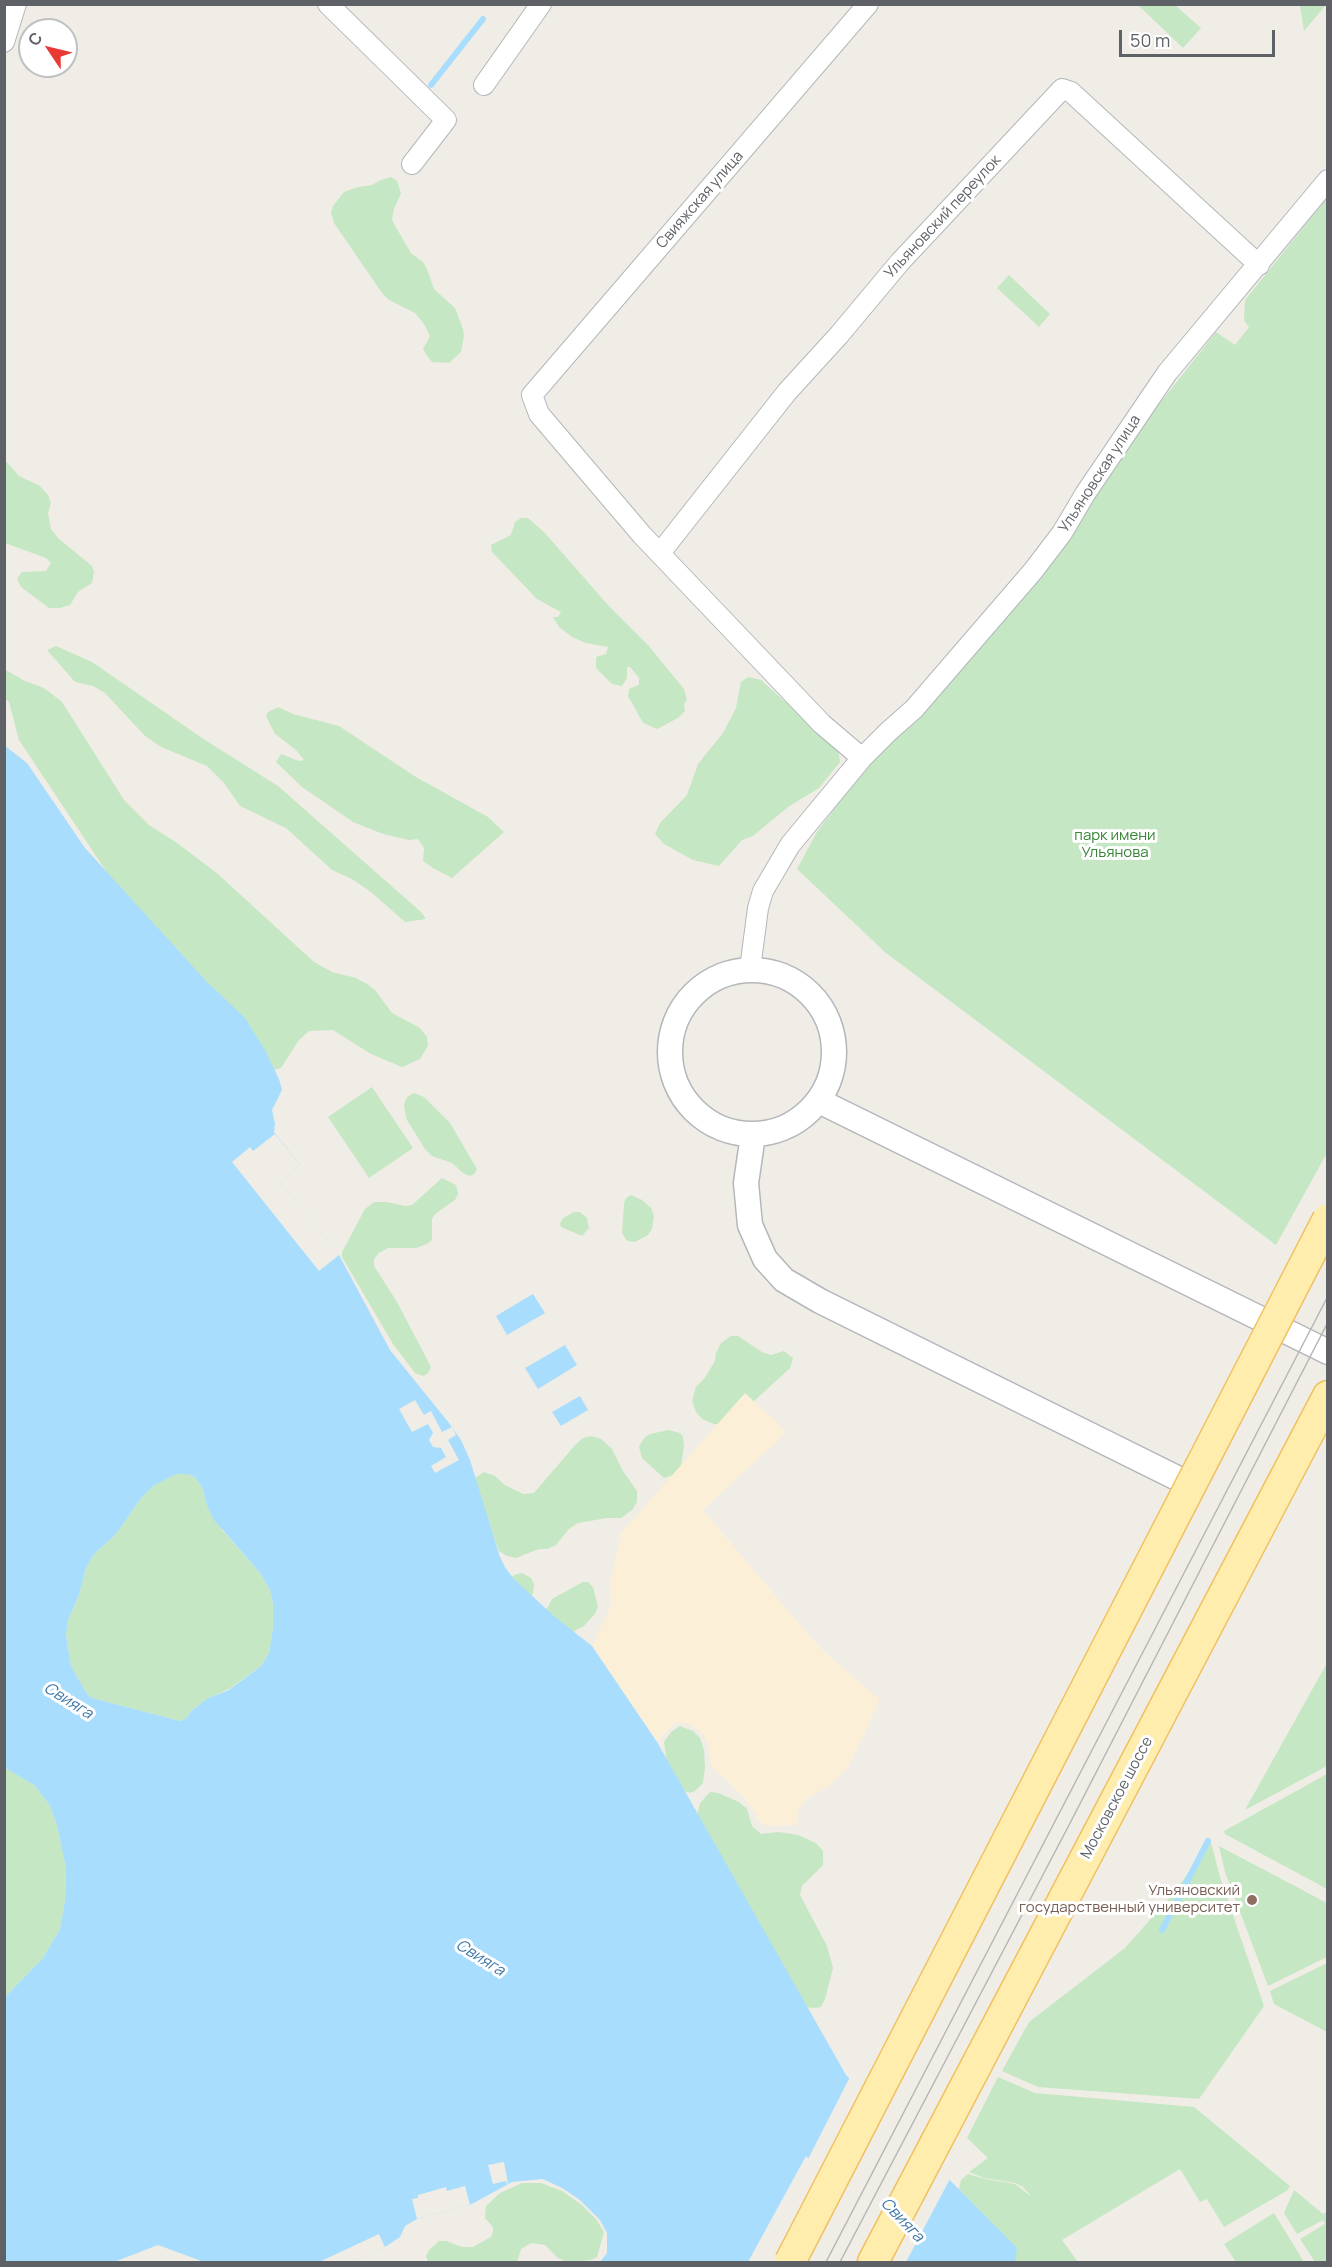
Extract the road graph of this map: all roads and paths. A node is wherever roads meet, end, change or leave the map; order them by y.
1 (16, 4) edge
2 (328, 4) edge
3 (541, 4) edge
4 (868, 4) edge
5 (4, 42) edge
6 (484, 85) dead end
7 (412, 164) dead end
8 (1328, 180) edge
9 (1259, 265) junction
10 (660, 553) junction
11 (862, 758) junction
12 (750, 969) junction
13 (819, 1101) junction
14 (753, 1135) junction
15 (1328, 1219) edge
16 (1328, 1352) edge
17 (1328, 1396) edge
18 (1191, 1485) junction
19 (790, 2262) edge
20 (873, 2262) edge

1 - 5 street
2 - 7 street
3 - 6 street
4 - 10 street, Свияжская улица
8 - 9 street, Ульяновская улица
9 - 10 street, Ульяновский переулок
9 - 11 street, Ульяновская улица
10 - 11 street
11 - 12 street, Ульяновская улица
12 - 13 street
12 - 14 street
13 - 14 street
13 - 16 street
14 - 18 street
15 - 18 main road, bridge
17 - 20 main road, Московское шоссе
18 - 19 main road, bridge

